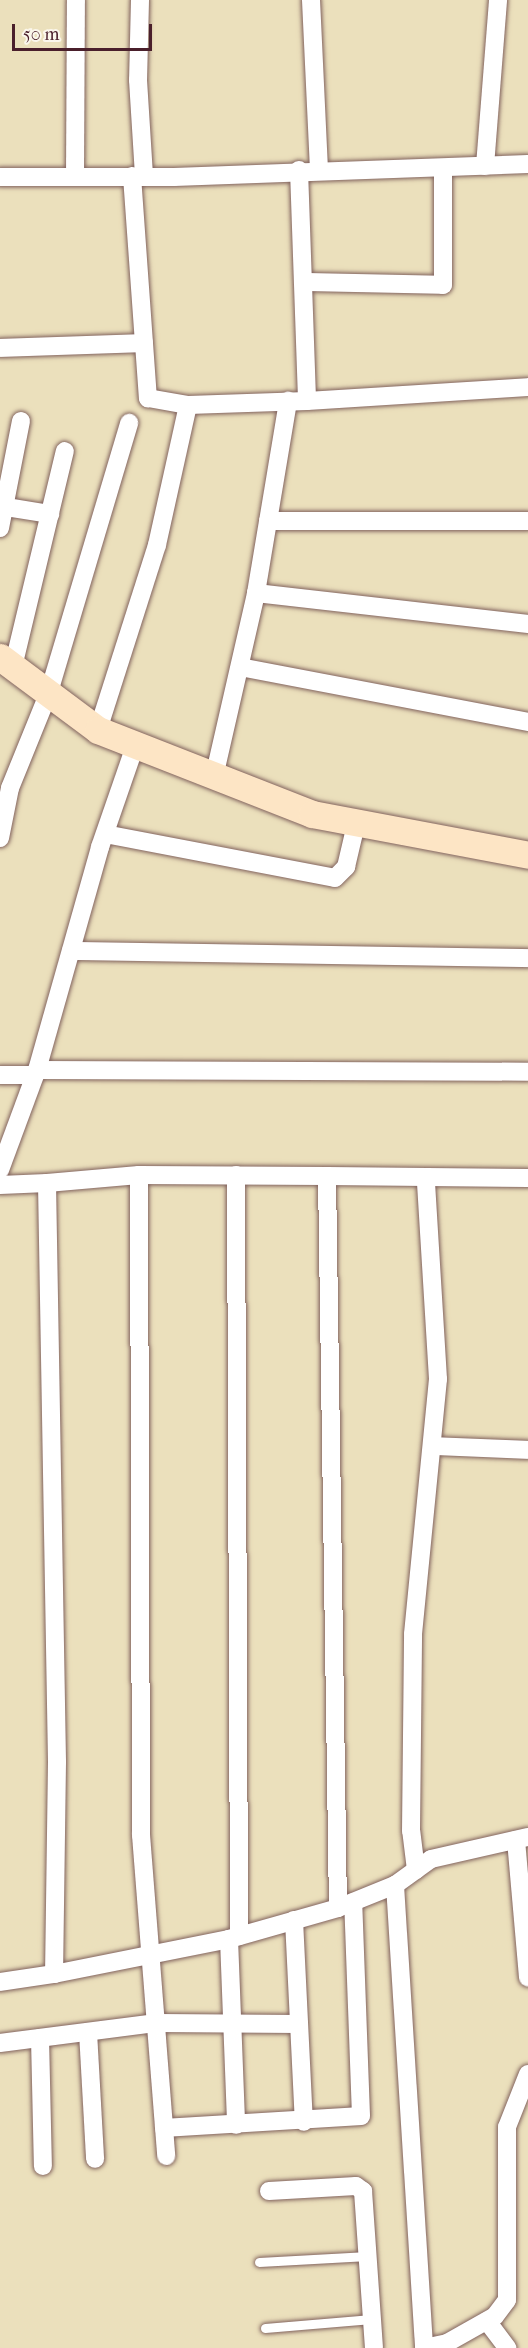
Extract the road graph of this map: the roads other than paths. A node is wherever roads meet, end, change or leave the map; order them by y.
1 (76, 0) edge
2 (141, 0) edge
3 (311, 0) edge
4 (498, 0) edge
5 (528, 164) edge
6 (485, 166) junction
7 (443, 168) junction
8 (299, 170) junction
9 (319, 170) junction
10 (138, 176) junction
11 (0, 177) edge
12 (75, 177) junction
13 (304, 282) junction
14 (144, 343) junction
15 (0, 348) edge
16 (528, 387) edge
17 (288, 400) junction
18 (307, 401) junction
19 (188, 405) junction
20 (21, 421) dead end
21 (129, 423) dead end
22 (65, 451) dead end
23 (2, 507) edge
24 (50, 514) junction
25 (268, 521) junction
26 (528, 521) edge
27 (0, 528) edge
28 (256, 593) junction
29 (528, 624) edge
30 (7, 662) edge
31 (240, 667) junction
32 (49, 692) junction
33 (528, 722) edge
34 (98, 730) junction
35 (135, 746) junction
36 (214, 777) junction
37 (357, 820) junction
38 (105, 834) junction
39 (0, 838) edge
40 (528, 855) edge
41 (71, 951) junction
42 (528, 958) edge
43 (528, 1072) edge
44 (36, 1073) junction
45 (0, 1075) edge
46 (0, 1170) edge
47 (139, 1175) junction
48 (236, 1175) junction
49 (327, 1176) junction
50 (528, 1178) edge
51 (426, 1180) junction
52 (47, 1183) junction
53 (0, 1185) edge
54 (433, 1446) junction
55 (528, 1450) edge
56 (522, 1838) edge
57 (416, 1870) junction
58 (395, 1885) junction
59 (346, 1905) junction
60 (294, 1920) junction
61 (234, 1937) junction
62 (153, 1956) junction
63 (54, 1974) junction
64 (528, 1977) edge
65 (0, 1982) edge
66 (157, 2023) junction
67 (299, 2024) junction
68 (232, 2025) junction
69 (88, 2032) junction
70 (40, 2038) junction
71 (0, 2043) edge
72 (528, 2074) edge
73 (304, 2122) junction
74 (236, 2125) junction
75 (164, 2128) junction
76 (166, 2156) dead end
77 (95, 2159) dead end
78 (44, 2166) dead end
79 (269, 2191) dead end
80 (368, 2256) junction
81 (259, 2262) dead end
82 (372, 2319) junction
83 (487, 2321) junction
84 (265, 2328) dead end
85 (375, 2348) edge
86 (424, 2348) edge
87 (507, 2348) edge

1 - 12 street
2 - 10 street
3 - 9 street
4 - 6 street
5 - 6 street
6 - 7 street
7 - 9 street
7 - 13 street
8 - 9 street
8 - 10 street
8 - 13 street
10 - 12 street
10 - 14 street
11 - 12 street
13 - 18 street
14 - 15 street
14 - 19 street
16 - 18 street
17 - 18 street
17 - 19 street
17 - 25 street
19 - 34 street
20 - 23 street
21 - 32 street
22 - 24 street
23 - 24 street
23 - 27 street
24 - 30 street
25 - 26 street
25 - 28 street
28 - 29 street
28 - 31 street
30 - 32 street
31 - 33 street
31 - 36 street
32 - 34 street
32 - 39 street
34 - 35 street
35 - 36 street
35 - 38 street
36 - 37 street
37 - 38 street
37 - 40 street
38 - 41 street
41 - 42 street
41 - 44 street
43 - 44 street
44 - 45 street
44 - 46 street
47 - 48 street
47 - 52 street
47 - 62 street
48 - 49 street
48 - 61 street
49 - 51 street
49 - 59 street
50 - 51 street
51 - 54 street
52 - 53 street
52 - 63 street
54 - 55 street
54 - 57 street
56 - 57 street
56 - 64 street
57 - 58 street
58 - 59 street
58 - 86 street
59 - 60 street
59 - 73 street
60 - 61 street
60 - 67 street
61 - 62 street
61 - 68 street
62 - 63 street
62 - 66 street
63 - 65 street
66 - 68 street
66 - 69 street
66 - 75 street
67 - 68 street
67 - 73 street
68 - 74 street
69 - 70 street
69 - 77 street
70 - 71 street
70 - 78 street
72 - 83 street
73 - 74 street
74 - 75 street
75 - 76 street
79 - 80 street
80 - 81 lane
80 - 82 street
82 - 84 lane
82 - 85 street
83 - 86 street
83 - 87 street

